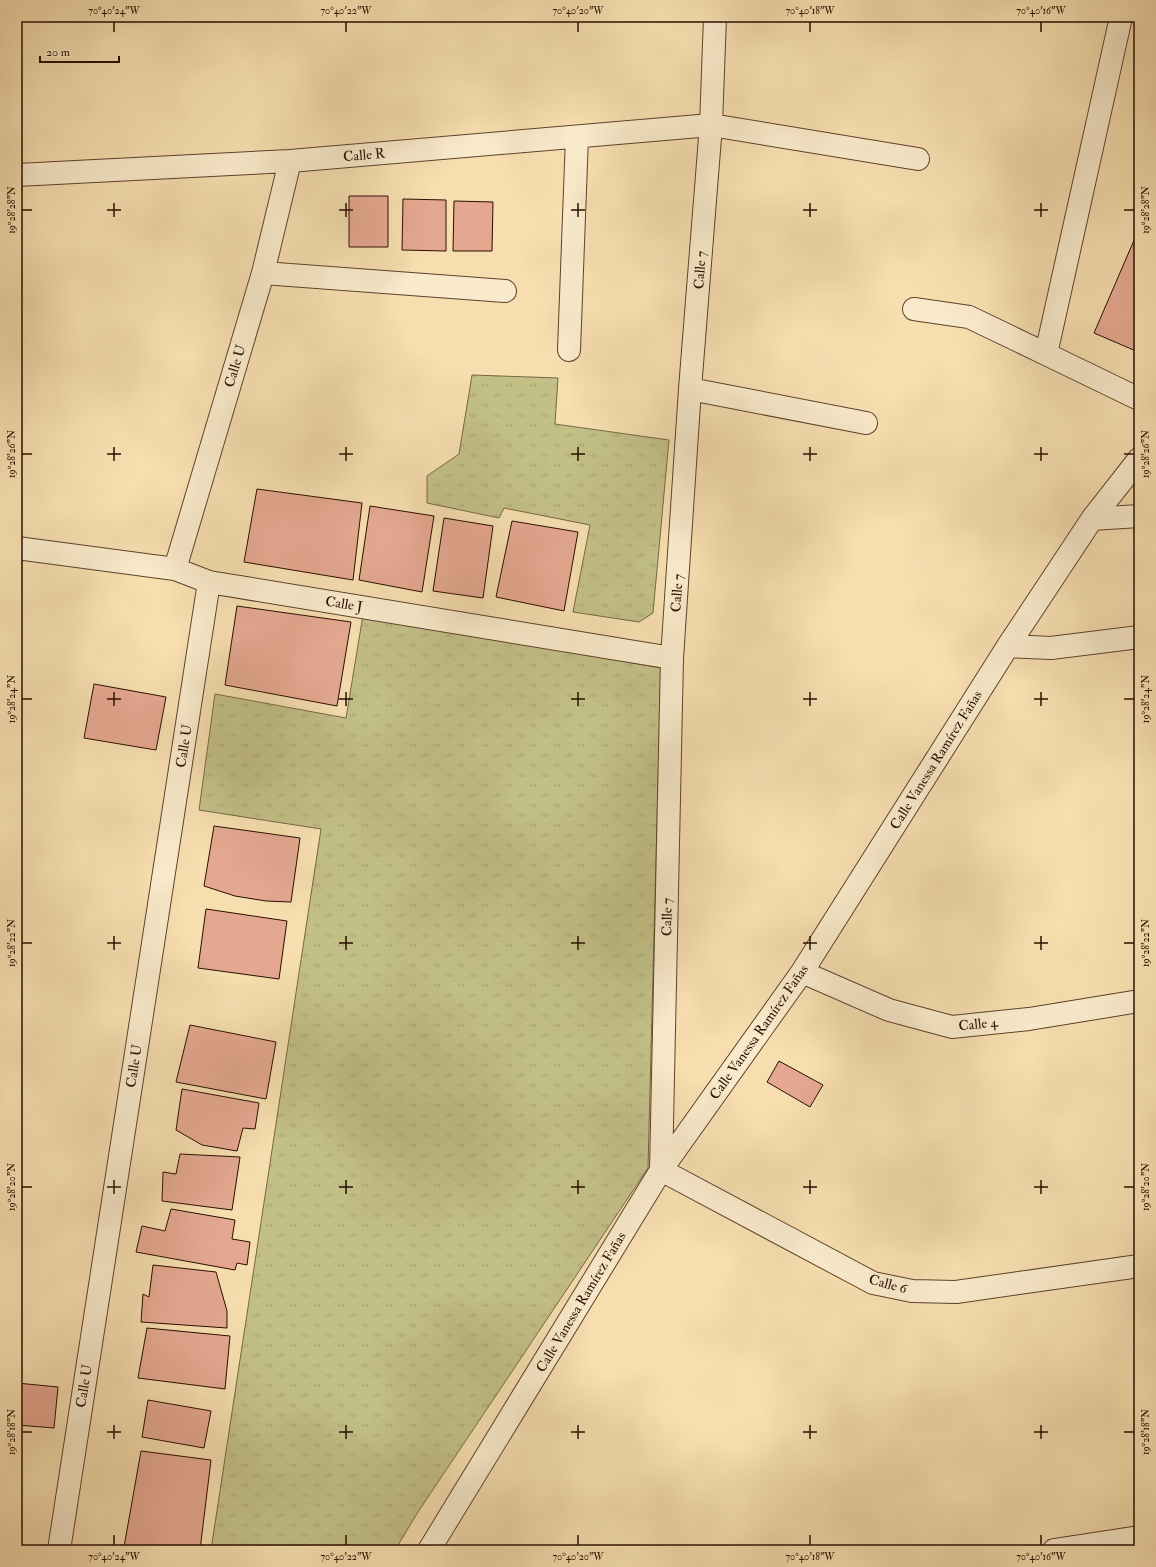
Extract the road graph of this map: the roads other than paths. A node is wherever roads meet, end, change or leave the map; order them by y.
1 (715, 17) edge
2 (1121, 17) edge
3 (711, 125) junction
4 (577, 137) junction
5 (918, 159) dead end
6 (290, 161) junction
7 (17, 175) edge
8 (263, 272) junction
9 (505, 292) dead end
10 (914, 309) dead end
11 (569, 350) dead end
12 (1046, 354) junction
13 (690, 389) junction
14 (1139, 399) edge
15 (866, 423) dead end
16 (1139, 459) edge
17 (1139, 516) edge
18 (1092, 519) junction
19 (17, 548) edge
20 (175, 570) junction
21 (209, 582) junction
22 (1139, 637) edge
23 (1008, 646) junction
24 (672, 658) junction
25 (802, 972) junction
26 (1139, 1001) edge
27 (661, 1170) junction
28 (1139, 1266) edge
29 (1139, 1537) edge
30 (59, 1550) edge
31 (429, 1550) edge
32 (1054, 1550) edge

1 - 3 street, Calle 7
2 - 12 street
3 - 4 street, Calle R
3 - 5 street, Calle R
3 - 13 street, Calle 7
4 - 6 street, Calle R
4 - 11 street
6 - 7 street, Calle R
6 - 8 street, Calle U
8 - 9 street
8 - 20 street, Calle U
10 - 12 street
12 - 14 street
13 - 15 street
13 - 24 street, Calle 7
16 - 18 street, Calle Vanessa Ramírez Fañas
17 - 18 street
18 - 23 street, Calle Vanessa Ramírez Fañas
19 - 20 street, Calle J
20 - 21 street, Calle J
21 - 24 street, Calle J
21 - 30 street, Calle U
22 - 23 street
23 - 25 street, Calle Vanessa Ramírez Fañas
24 - 27 street, Calle 7
25 - 26 street, Calle 4
25 - 27 street, Calle Vanessa Ramírez Fañas
27 - 28 street, Calle 6
27 - 31 street, Calle Vanessa Ramírez Fañas
29 - 32 street

